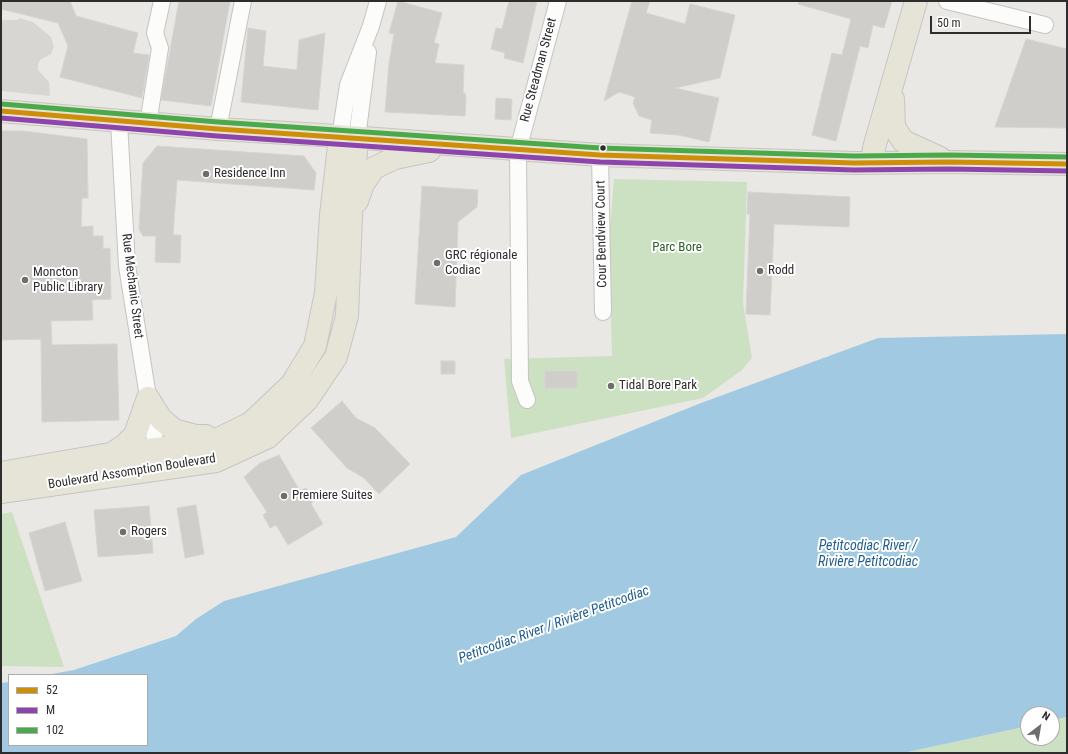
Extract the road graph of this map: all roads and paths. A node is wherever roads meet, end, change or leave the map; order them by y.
1 (162, 1) edge
2 (243, 1) edge
3 (378, 1) edge
4 (558, 1) edge
5 (916, 1) edge
6 (947, 1) edge
7 (1045, 25) dead end
8 (893, 82) junction
9 (1, 111) edge
10 (119, 122) junction
11 (148, 124) junction
12 (218, 129) junction
13 (348, 137) junction
14 (456, 145) junction
15 (518, 150) junction
16 (600, 155) junction
17 (872, 162) junction
18 (949, 162) junction
19 (1067, 164) edge
20 (351, 217) junction
21 (603, 312) dead end
22 (148, 398) junction
23 (527, 400) dead end
24 (225, 436) junction
25 (110, 454) junction
26 (158, 459) junction
27 (1, 473) edge
28 (1, 492) edge

1 - 11 street
2 - 12 street
3 - 13 street
4 - 15 street, Rue Steadman Street
5 - 8 main road
6 - 7 street
8 - 17 main road
8 - 18 main road
9 - 10 main road
10 - 11 main road
10 - 22 street, Rue Mechanic Street
11 - 12 main road
12 - 13 main road
13 - 14 main road
13 - 20 main road, Boulevard Assomption Boulevard
13 - 24 main road, Boulevard Assomption Boulevard
14 - 15 main road
14 - 20 main road
15 - 16 main road
15 - 23 street, Rue Steadman Street
16 - 17 main road
16 - 21 street, Cour Bendview Court
17 - 18 main road
18 - 19 main road
20 - 26 main road, Boulevard Assomption Boulevard
22 - 24 main road
22 - 25 main road
22 - 26 street, Rue Mechanic Street
24 - 26 main road, Boulevard Assomption Boulevard
25 - 26 main road, Boulevard Assomption Boulevard
25 - 27 main road, Boulevard Assomption Boulevard
26 - 28 main road, Boulevard Assomption Boulevard

